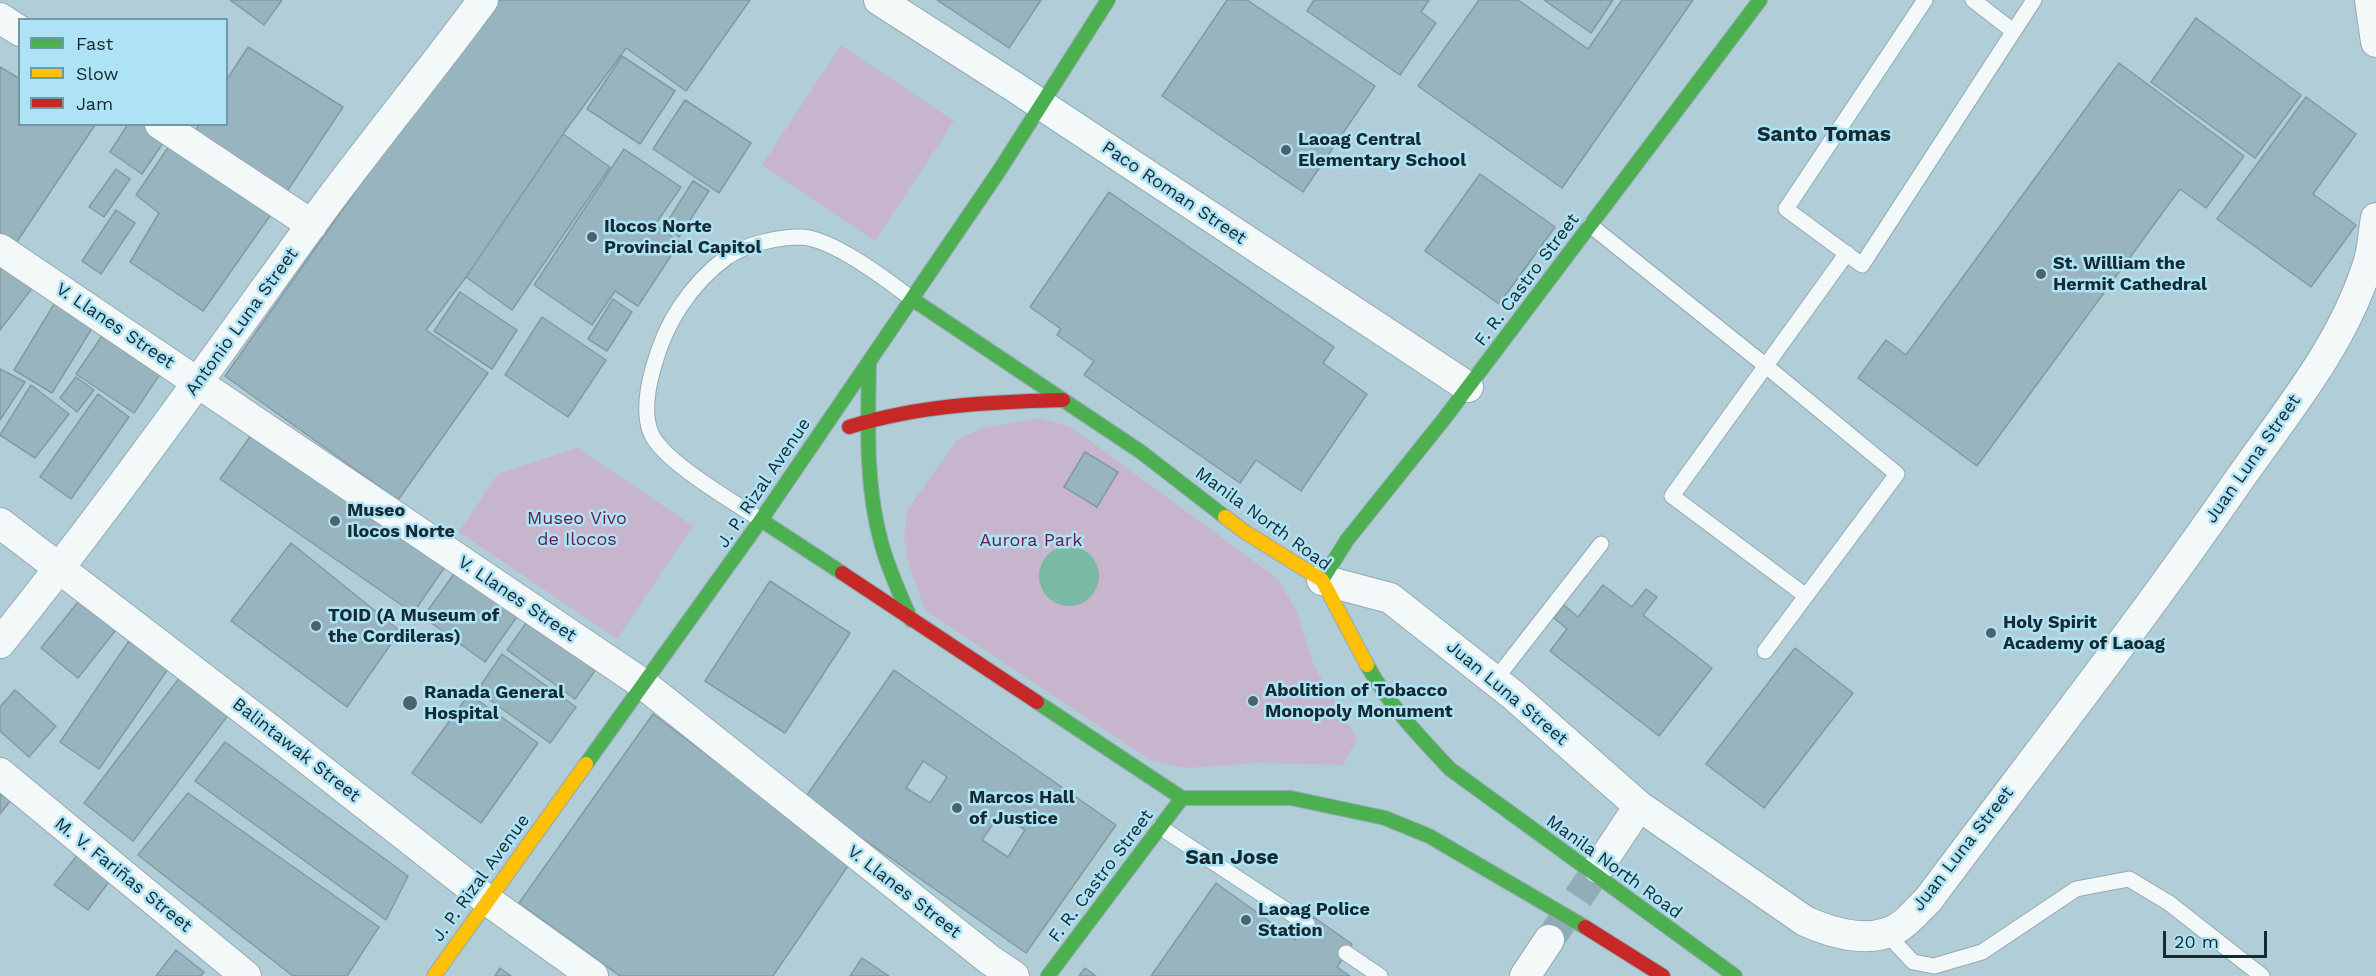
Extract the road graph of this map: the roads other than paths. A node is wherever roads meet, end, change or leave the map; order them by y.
1 (879, 0) edge
2 (1108, 0) edge
3 (1760, 0) edge
4 (1925, 0) edge
5 (1973, 0) edge
6 (2034, 0) edge
7 (2370, 0) edge
8 (481, 1) edge
9 (0, 18) edge
10 (18, 30) edge
11 (2013, 31) junction
12 (2376, 42) edge
13 (1040, 104) junction
14 (163, 126) edge
15 (2376, 218) edge
16 (312, 225) junction
17 (1590, 225) junction
18 (0, 249) edge
19 (1847, 253) junction
20 (912, 299) junction
21 (869, 362) junction
22 (1766, 366) junction
23 (199, 382) junction
24 (1468, 387) junction
25 (1063, 400) junction
26 (868, 420) junction
27 (817, 438) junction
28 (761, 520) junction
29 (0, 523) edge
30 (1601, 544) dead end
31 (60, 569) junction
32 (1322, 580) junction
33 (1806, 596) junction
34 (911, 620) junction
35 (0, 644) edge
36 (1765, 651) dead end
37 (1495, 680) junction
38 (643, 684) junction
39 (0, 773) edge
40 (1182, 798) junction
41 (1639, 806) junction
42 (1160, 827) junction
43 (1598, 868) tunnel mouth
44 (487, 900) junction
45 (1307, 924) dead end
46 (1886, 933) junction
47 (1549, 940) tunnel mouth
48 (1346, 953) dead end
49 (246, 976) edge
50 (434, 976) edge
51 (593, 976) edge
52 (1014, 976) edge
53 (1048, 976) edge
54 (1380, 976) edge
55 (1525, 976) edge
56 (1663, 976) edge
57 (1735, 976) edge
58 (2262, 976) edge

1 - 13 street, Paco Roman Street
2 - 13 main road, J. P. Rizal Avenue
3 - 17 main road, F. R. Castro Street
4 - 19 lane
5 - 11 lane
6 - 11 lane
7 - 12 street
8 - 16 street, Antonio Luna Street
9 - 10 street
11 - 19 lane
13 - 20 main road, J. P. Rizal Avenue
13 - 24 street, Paco Roman Street
14 - 16 street
15 - 46 street, Juan Luna Street
16 - 23 street, Antonio Luna Street
17 - 22 lane
17 - 24 main road, F. R. Castro Street
18 - 23 street, V. Llanes Street
19 - 22 lane
20 - 21 main road, J. P. Rizal Avenue
20 - 25 main road, Manila North Road
20 - 28 lane
21 - 26 main road
21 - 27 main road, J. P. Rizal Avenue
22 - 33 lane
22 - 33 lane
23 - 31 street, Antonio Luna Street
23 - 38 street, V. Llanes Street
24 - 32 main road, F. R. Castro Street
25 - 26 main road
25 - 32 main road, Manila North Road
26 - 27 main road
26 - 34 main road
27 - 28 main road, J. P. Rizal Avenue
28 - 34 main road
28 - 38 main road, J. P. Rizal Avenue
29 - 31 street, Balintawak Street
30 - 37 lane
31 - 35 street, Antonio Luna Street
31 - 44 street, Balintawak Street
32 - 37 street, Juan Luna Street
32 - 57 main road, Manila North Road
33 - 36 lane
34 - 40 main road
37 - 41 street, Juan Luna Street
38 - 44 main road, J. P. Rizal Avenue
38 - 52 street, V. Llanes Street
39 - 49 street, M. V. Fariñas Street
40 - 42 main road, F. R. Castro Street
40 - 56 main road
41 - 43 street
41 - 46 street, Juan Luna Street
42 - 45 lane
42 - 53 main road, F. R. Castro Street
44 - 50 main road, J. P. Rizal Avenue
44 - 51 street, Balintawak Street
46 - 58 lane
47 - 55 street
48 - 54 lane

